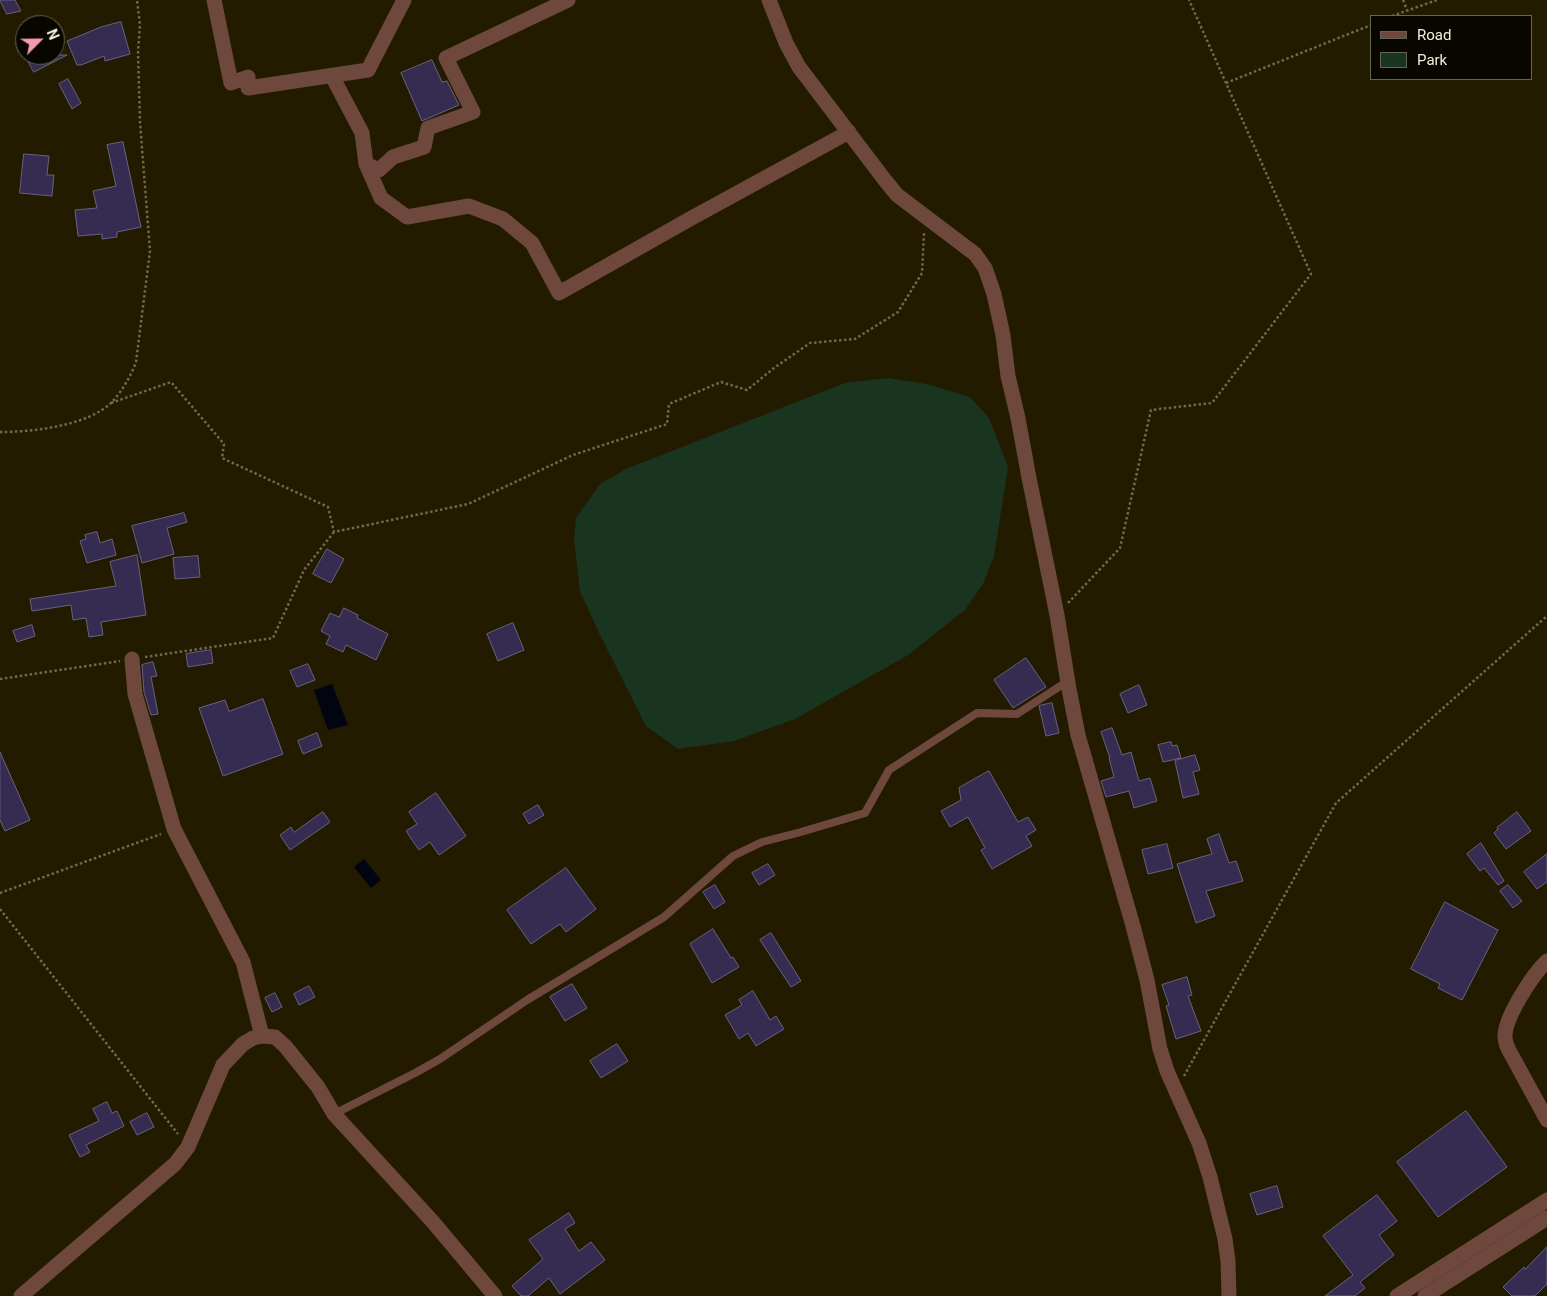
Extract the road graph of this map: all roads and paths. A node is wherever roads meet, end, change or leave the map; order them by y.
1 (137, 0) edge
2 (214, 0) edge
3 (404, 0) edge
4 (568, 0) edge
5 (769, 0) edge
6 (1189, 0) edge
7 (1403, 0) edge
8 (1437, 0) edge
9 (1408, 10) junction
10 (1395, 15) edge
11 (1370, 25) edge
12 (332, 76) junction
13 (1226, 83) junction
14 (849, 132) junction
15 (366, 164) junction
16 (925, 216) junction
17 (111, 403) junction
18 (0, 432) edge
19 (334, 532) junction
20 (1057, 615) junction
21 (1547, 616) edge
22 (273, 638) dead end
23 (132, 659) dead end
24 (1068, 681) junction
25 (174, 829) junction
26 (0, 894) edge
27 (0, 909) edge
28 (1547, 961) edge
29 (262, 1036) junction
30 (1176, 1091) junction
31 (334, 1114) junction
32 (1547, 1120) edge
33 (188, 1147) junction
34 (1547, 1200) edge
35 (1547, 1218) edge
36 (22, 1296) edge
37 (495, 1296) edge
38 (1228, 1296) edge
39 (1397, 1296) edge
40 (1425, 1296) edge

1 - 17 path
2 - 12 street
3 - 12 street
4 - 15 street
5 - 14 street
6 - 13 path
7 - 9 path
8 - 9 path
9 - 10 path
11 - 13 path
12 - 15 street
13 - 20 path
14 - 15 street
14 - 16 street
16 - 19 path
16 - 20 street
17 - 18 path
17 - 19 path
19 - 22 path
20 - 24 street
21 - 30 path
23 - 25 street
24 - 30 street
24 - 31 lane
25 - 26 path
25 - 29 street
27 - 33 path
28 - 32 street
29 - 31 street
29 - 33 street
30 - 38 street
31 - 37 street
33 - 36 street
34 - 39 street
35 - 40 street

